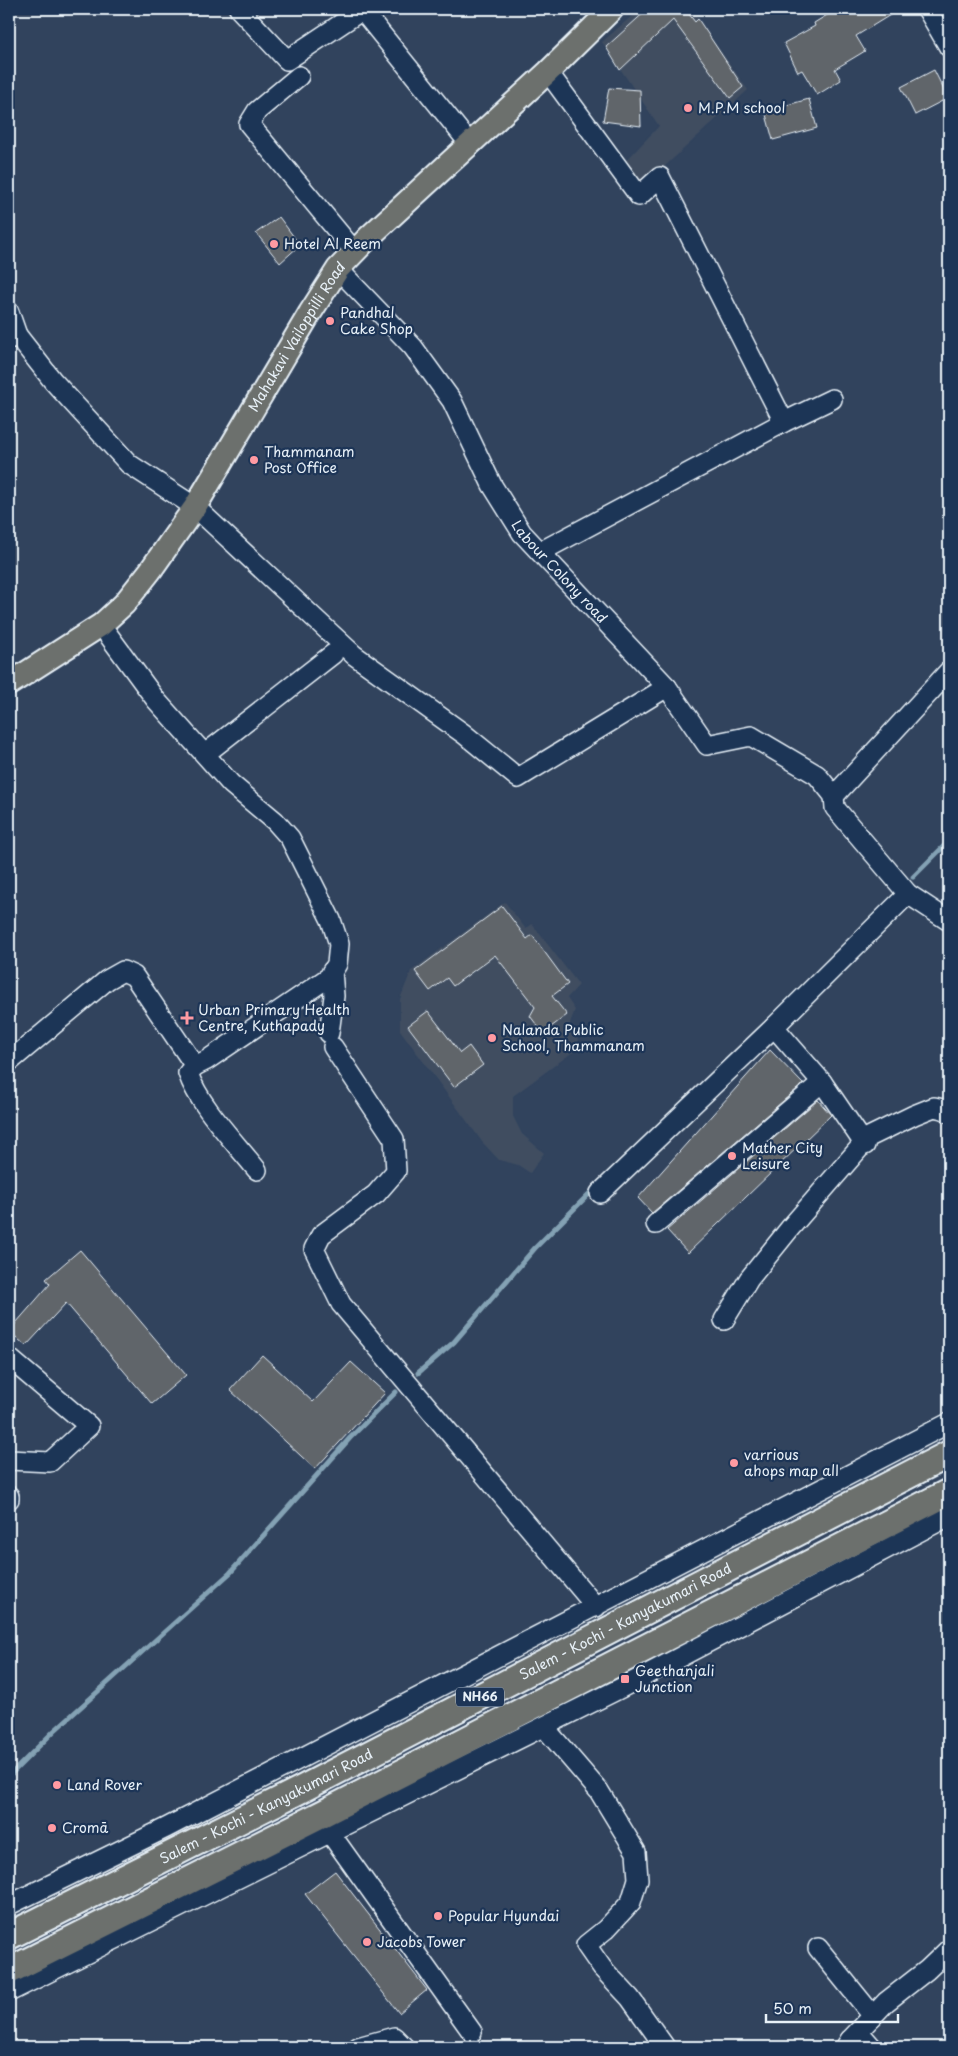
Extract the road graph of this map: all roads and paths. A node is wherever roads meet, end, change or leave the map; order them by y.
1 (239, 9) edge
2 (612, 9) edge
3 (927, 9) edge
4 (949, 47) edge
5 (548, 72) junction
6 (299, 76) dead end
7 (470, 143) junction
8 (354, 252) junction
9 (338, 269) junction
10 (9, 312) edge
11 (13, 337) edge
12 (832, 399) dead end
13 (784, 422) junction
14 (195, 507) junction
15 (540, 552) junction
16 (102, 625) junction
17 (333, 654) dead end
18 (949, 671) edge
19 (9, 684) edge
20 (667, 687) junction
21 (205, 754) junction
22 (834, 796) junction
23 (908, 894) junction
24 (949, 921) edge
25 (332, 971) junction
26 (774, 1027) junction
27 (9, 1062) edge
28 (195, 1066) junction
29 (822, 1082) junction
30 (949, 1113) edge
31 (865, 1144) junction
32 (257, 1170) dead end
33 (600, 1193) dead end
34 (656, 1224) dead end
35 (724, 1320) dead end
36 (9, 1358) edge
37 (949, 1423) edge
38 (949, 1454) edge
39 (9, 1460) edge
40 (949, 1492) edge
41 (9, 1496) edge
42 (9, 1500) edge
43 (949, 1516) edge
44 (855, 1553) junction
45 (596, 1607) junction
46 (544, 1727) junction
47 (330, 1833) junction
48 (108, 1886) junction
49 (9, 1904) edge
50 (123, 1914) junction
51 (9, 1936) edge
52 (818, 1948) dead end
53 (949, 1949) edge
54 (9, 1971) edge
55 (9, 1992) edge
56 (873, 2016) junction
57 (472, 2032) dead end
58 (848, 2044) edge
59 (358, 2047) edge
60 (404, 2047) edge
61 (665, 2047) edge
62 (872, 2047) edge

1 - 7 street
2 - 5 main road, Mahakavi Vailoppilli Road
3 - 4 street
5 - 7 main road, Mahakavi Vailoppilli Road
5 - 13 street
6 - 8 street
7 - 8 main road, Mahakavi Vailoppilli Road
8 - 9 main road, Mahakavi Vailoppilli Road
9 - 14 main road, Mahakavi Vailoppilli Road
9 - 15 street, Labour Colony road
10 - 11 street
11 - 14 street
12 - 13 street
13 - 15 street
14 - 16 main road, Mahakavi Vailoppilli Road
14 - 20 street
15 - 20 street, Labour Colony road
16 - 19 main road, Mahakavi Vailoppilli Road
16 - 21 street
17 - 21 street
18 - 22 street
20 - 22 street, Labour Colony road
21 - 25 street
22 - 23 street
23 - 24 street
23 - 26 street
25 - 28 street
25 - 45 street
26 - 29 street
26 - 33 street
27 - 28 street
28 - 32 street
29 - 31 street
29 - 34 street
30 - 31 street
31 - 35 street
36 - 39 street
37 - 45 street
38 - 48 highway, Salem - Kochi - Kanyakumari Road / NH66
40 - 44 highway, NH66
41 - 42 street
43 - 44 street
44 - 46 street
44 - 50 highway, NH66
45 - 49 street
46 - 47 street
46 - 61 street
47 - 55 street
47 - 57 street
48 - 50 highway
48 - 51 highway, Salem - Kochi - Kanyakumari Road / NH66
50 - 54 highway, NH66
52 - 56 street
53 - 56 street
56 - 58 street
58 - 62 street
59 - 60 street

